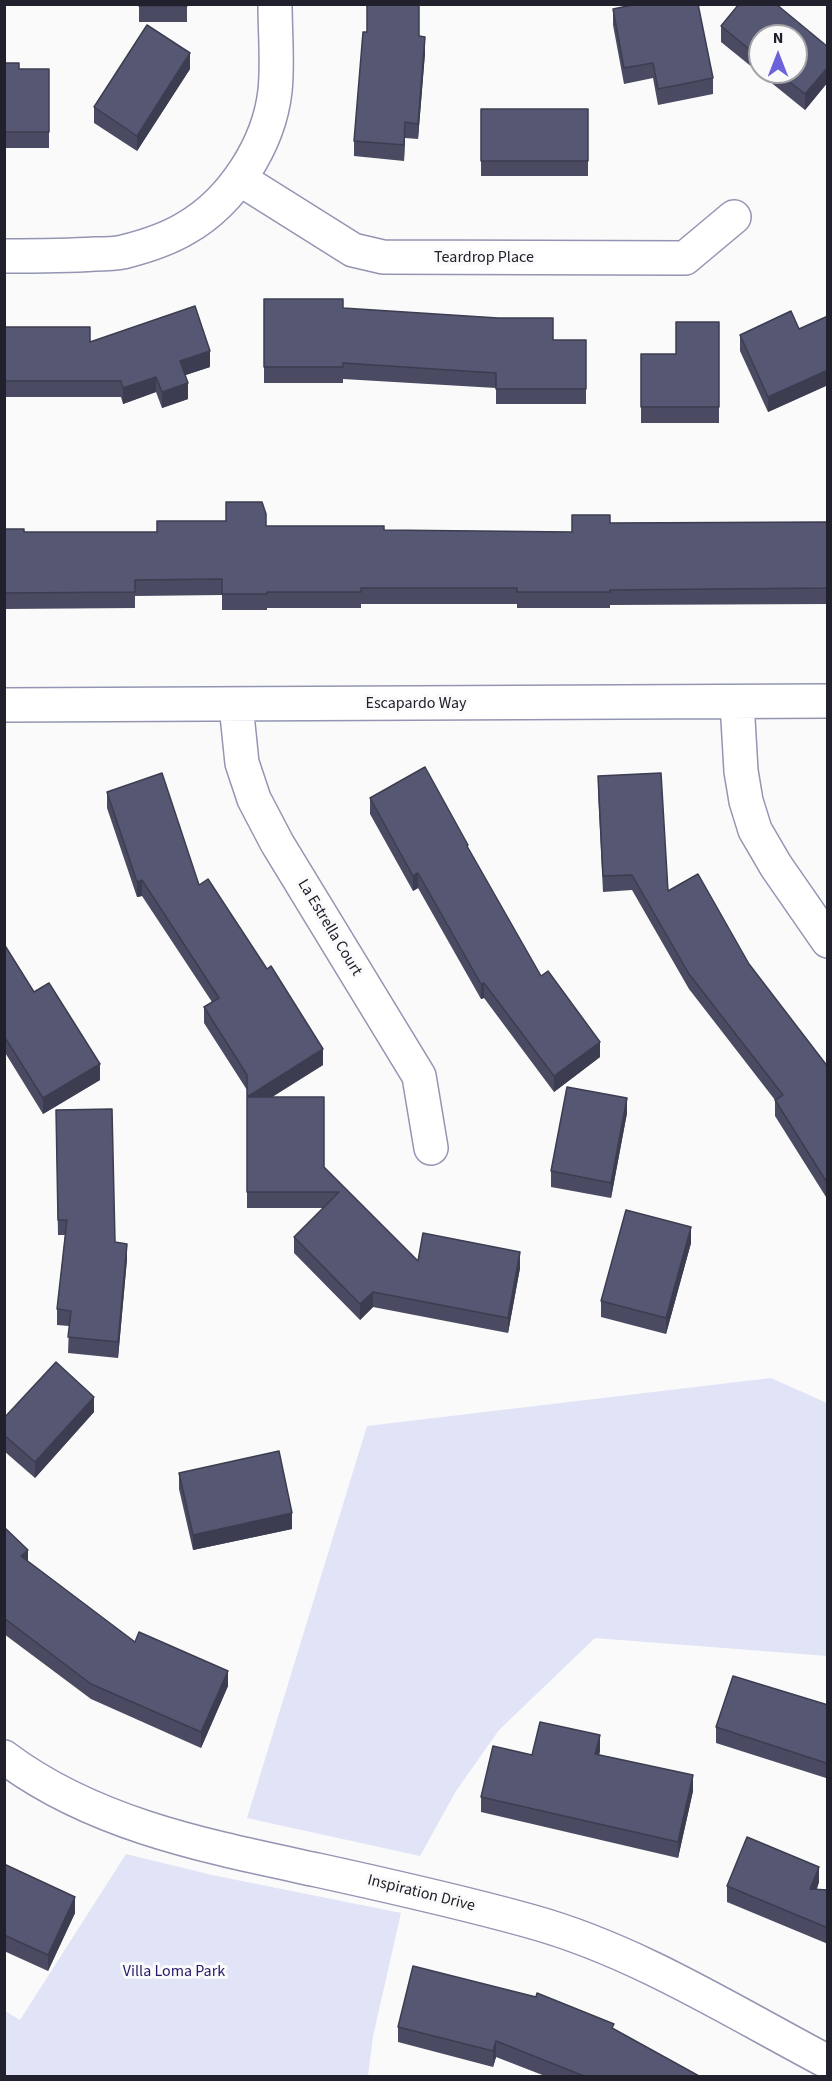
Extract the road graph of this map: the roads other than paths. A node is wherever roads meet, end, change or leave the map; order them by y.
1 (275, 4) edge
2 (240, 179) junction
3 (734, 217) dead end
4 (4, 256) edge
5 (828, 701) edge
6 (737, 702) junction
7 (4, 705) edge
8 (236, 705) junction
9 (828, 941) edge
10 (431, 1148) dead end
11 (4, 1757) edge
12 (828, 2062) edge

1 - 2 street
2 - 3 street, Teardrop Place
2 - 4 street
5 - 6 street, Escapardo Way
6 - 8 street, Escapardo Way
6 - 9 street
7 - 8 street, Escapardo Way
8 - 10 street, La Estrella Court
11 - 12 street, Inspiration Drive

